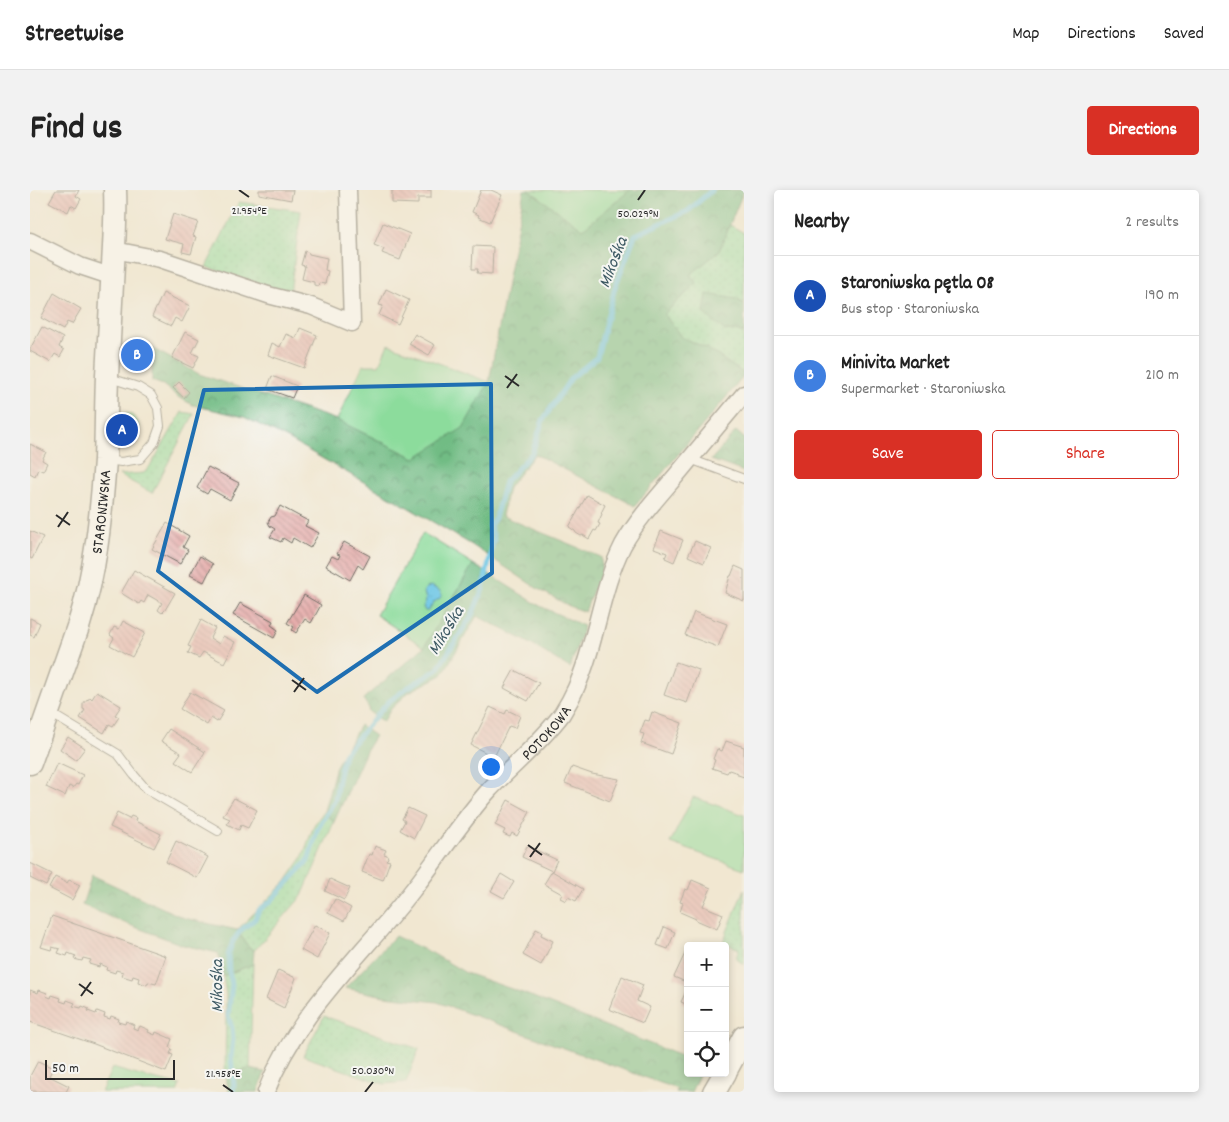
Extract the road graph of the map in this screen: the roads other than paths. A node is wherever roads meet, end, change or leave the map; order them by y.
1 (115, 190) edge
2 (348, 190) edge
3 (30, 241) edge
4 (114, 250) junction
5 (113, 277) junction
6 (107, 377) junction
7 (744, 394) edge
8 (104, 459) junction
9 (690, 459) junction
10 (744, 479) edge
11 (48, 712) junction
12 (34, 737) edge
13 (30, 763) edge
14 (218, 831) dead end
15 (744, 1036) edge
16 (732, 1067) edge
17 (266, 1092) edge
18 (714, 1092) edge

1 - 4 street, STARONIWSKA
2 - 4 street
3 - 5 street
4 - 5 street, STARONIWSKA
5 - 6 street, STARONIWSKA
6 - 8 street, STARONIWSKA
6 - 8 lane
7 - 9 street, POTOKOWA
8 - 11 street, STARONIWSKA
9 - 10 lane
9 - 17 street, POTOKOWA
11 - 12 street, STARONIWSKA
11 - 14 lane
12 - 13 street, STARONIWSKA
15 - 16 street
16 - 18 street

